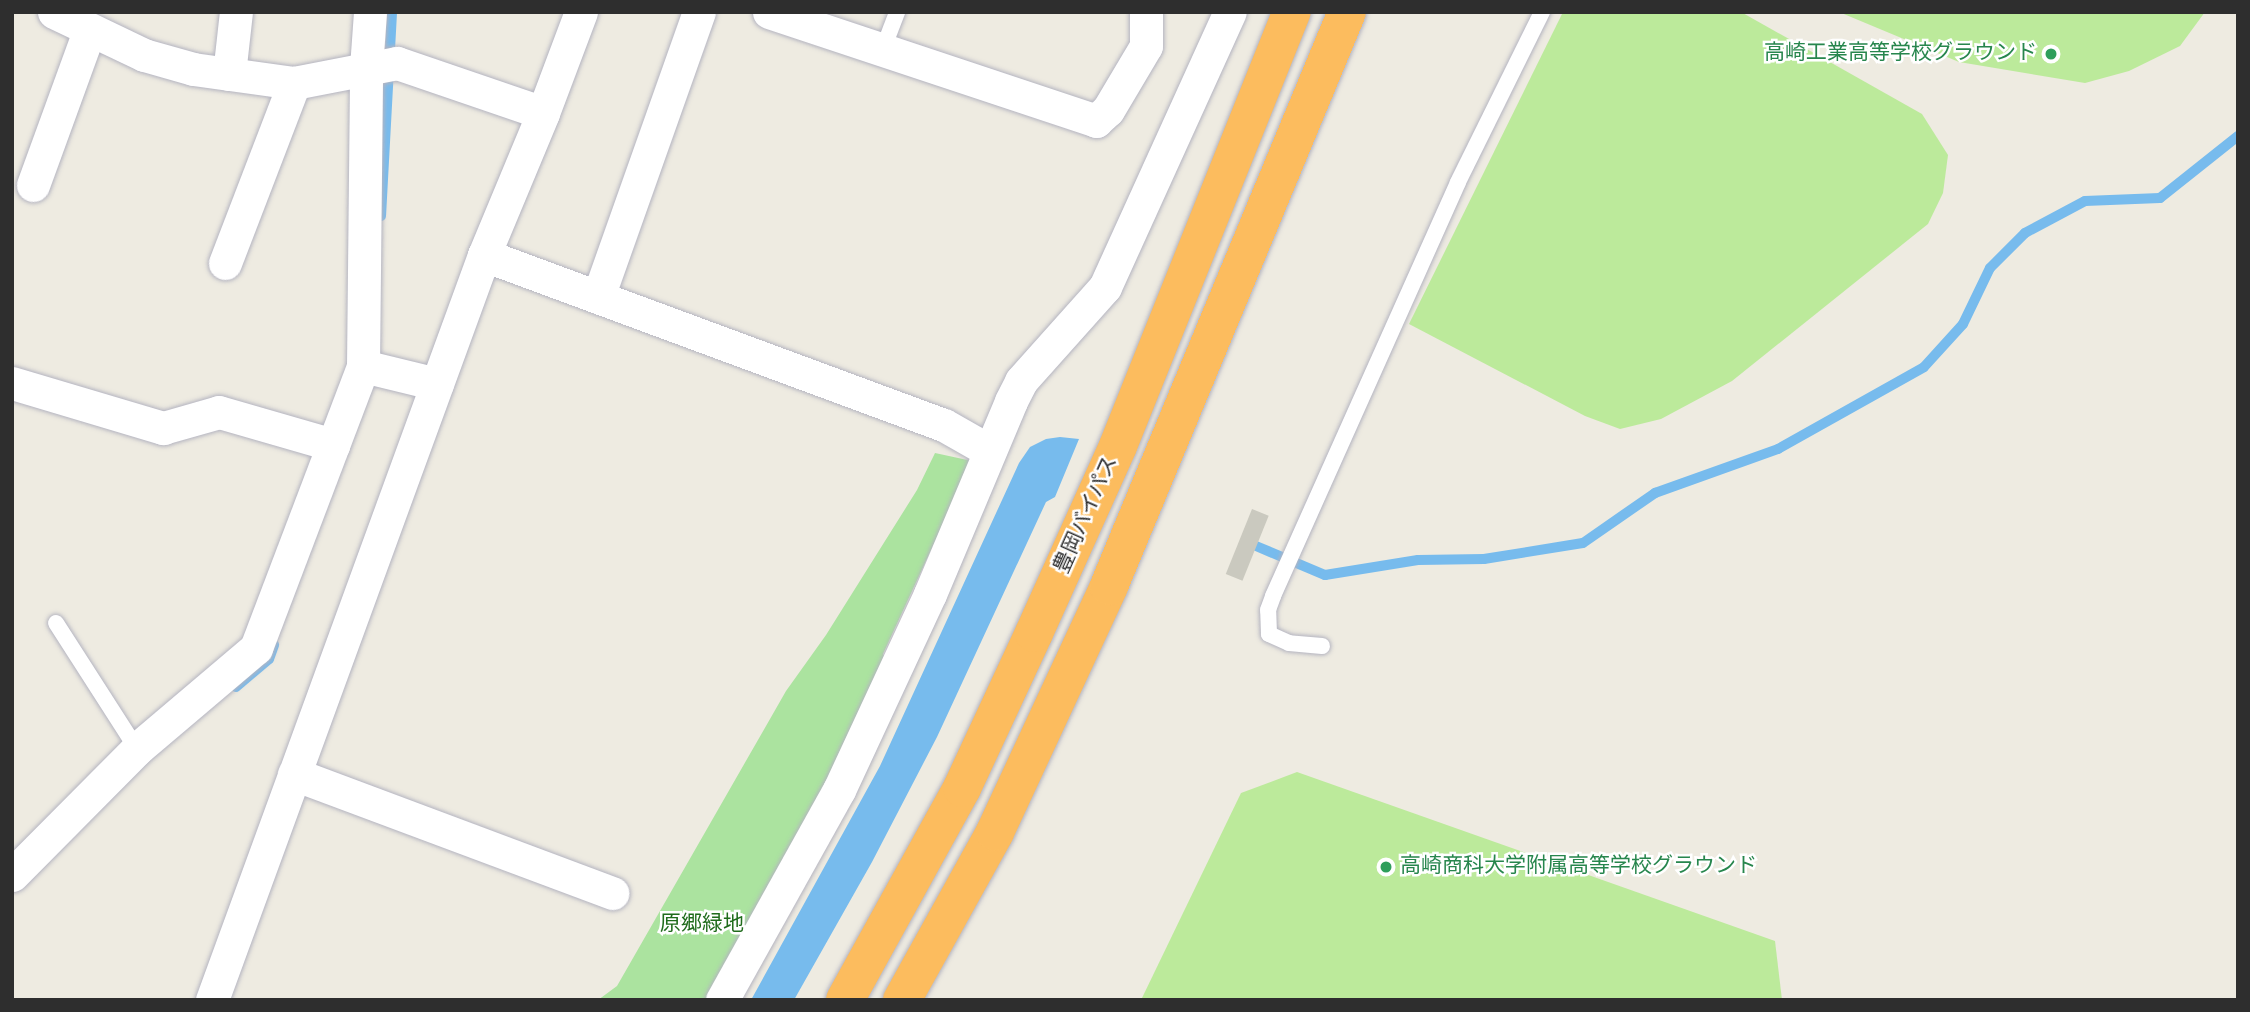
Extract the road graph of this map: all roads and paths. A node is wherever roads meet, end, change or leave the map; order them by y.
1 (54, 12) edge
2 (236, 12) edge
3 (370, 12) edge
4 (581, 12) edge
5 (699, 12) edge
6 (769, 12) edge
7 (897, 12) edge
8 (1146, 12) edge
9 (1230, 12) edge
10 (1293, 12) edge
11 (1347, 12) edge
12 (1542, 12) edge
13 (89, 31) junction
14 (883, 49) junction
15 (381, 66) junction
16 (229, 74) junction
17 (294, 83) junction
18 (543, 113) junction
19 (33, 185) dead end
20 (484, 255) junction
21 (225, 263) dead end
22 (597, 297) junction
23 (363, 366) junction
24 (12, 383) edge
25 (437, 384) junction
26 (333, 445) junction
27 (988, 450) junction
28 (56, 623) dead end
29 (1321, 646) dead end
30 (137, 749) junction
31 (295, 774) junction
32 (12, 875) edge
33 (612, 893) dead end
34 (212, 1000) edge
35 (722, 1000) edge
36 (845, 1000) edge
37 (902, 1000) edge

1 - 13 street
2 - 16 street
3 - 15 street
4 - 18 street
5 - 22 street
6 - 14 street
7 - 14 lane
8 - 14 street
9 - 27 street
10 - 36 highway, 豊岡バイパス
11 - 37 highway
12 - 29 lane
13 - 16 street
13 - 19 street
15 - 17 street
15 - 18 street
15 - 23 street
16 - 17 street
17 - 21 street
18 - 20 street
20 - 22 street
20 - 25 street
22 - 27 street
23 - 25 street
23 - 26 street
24 - 26 street
25 - 31 street
26 - 30 street
27 - 35 street
28 - 30 lane
30 - 32 street
31 - 33 street
31 - 34 street

